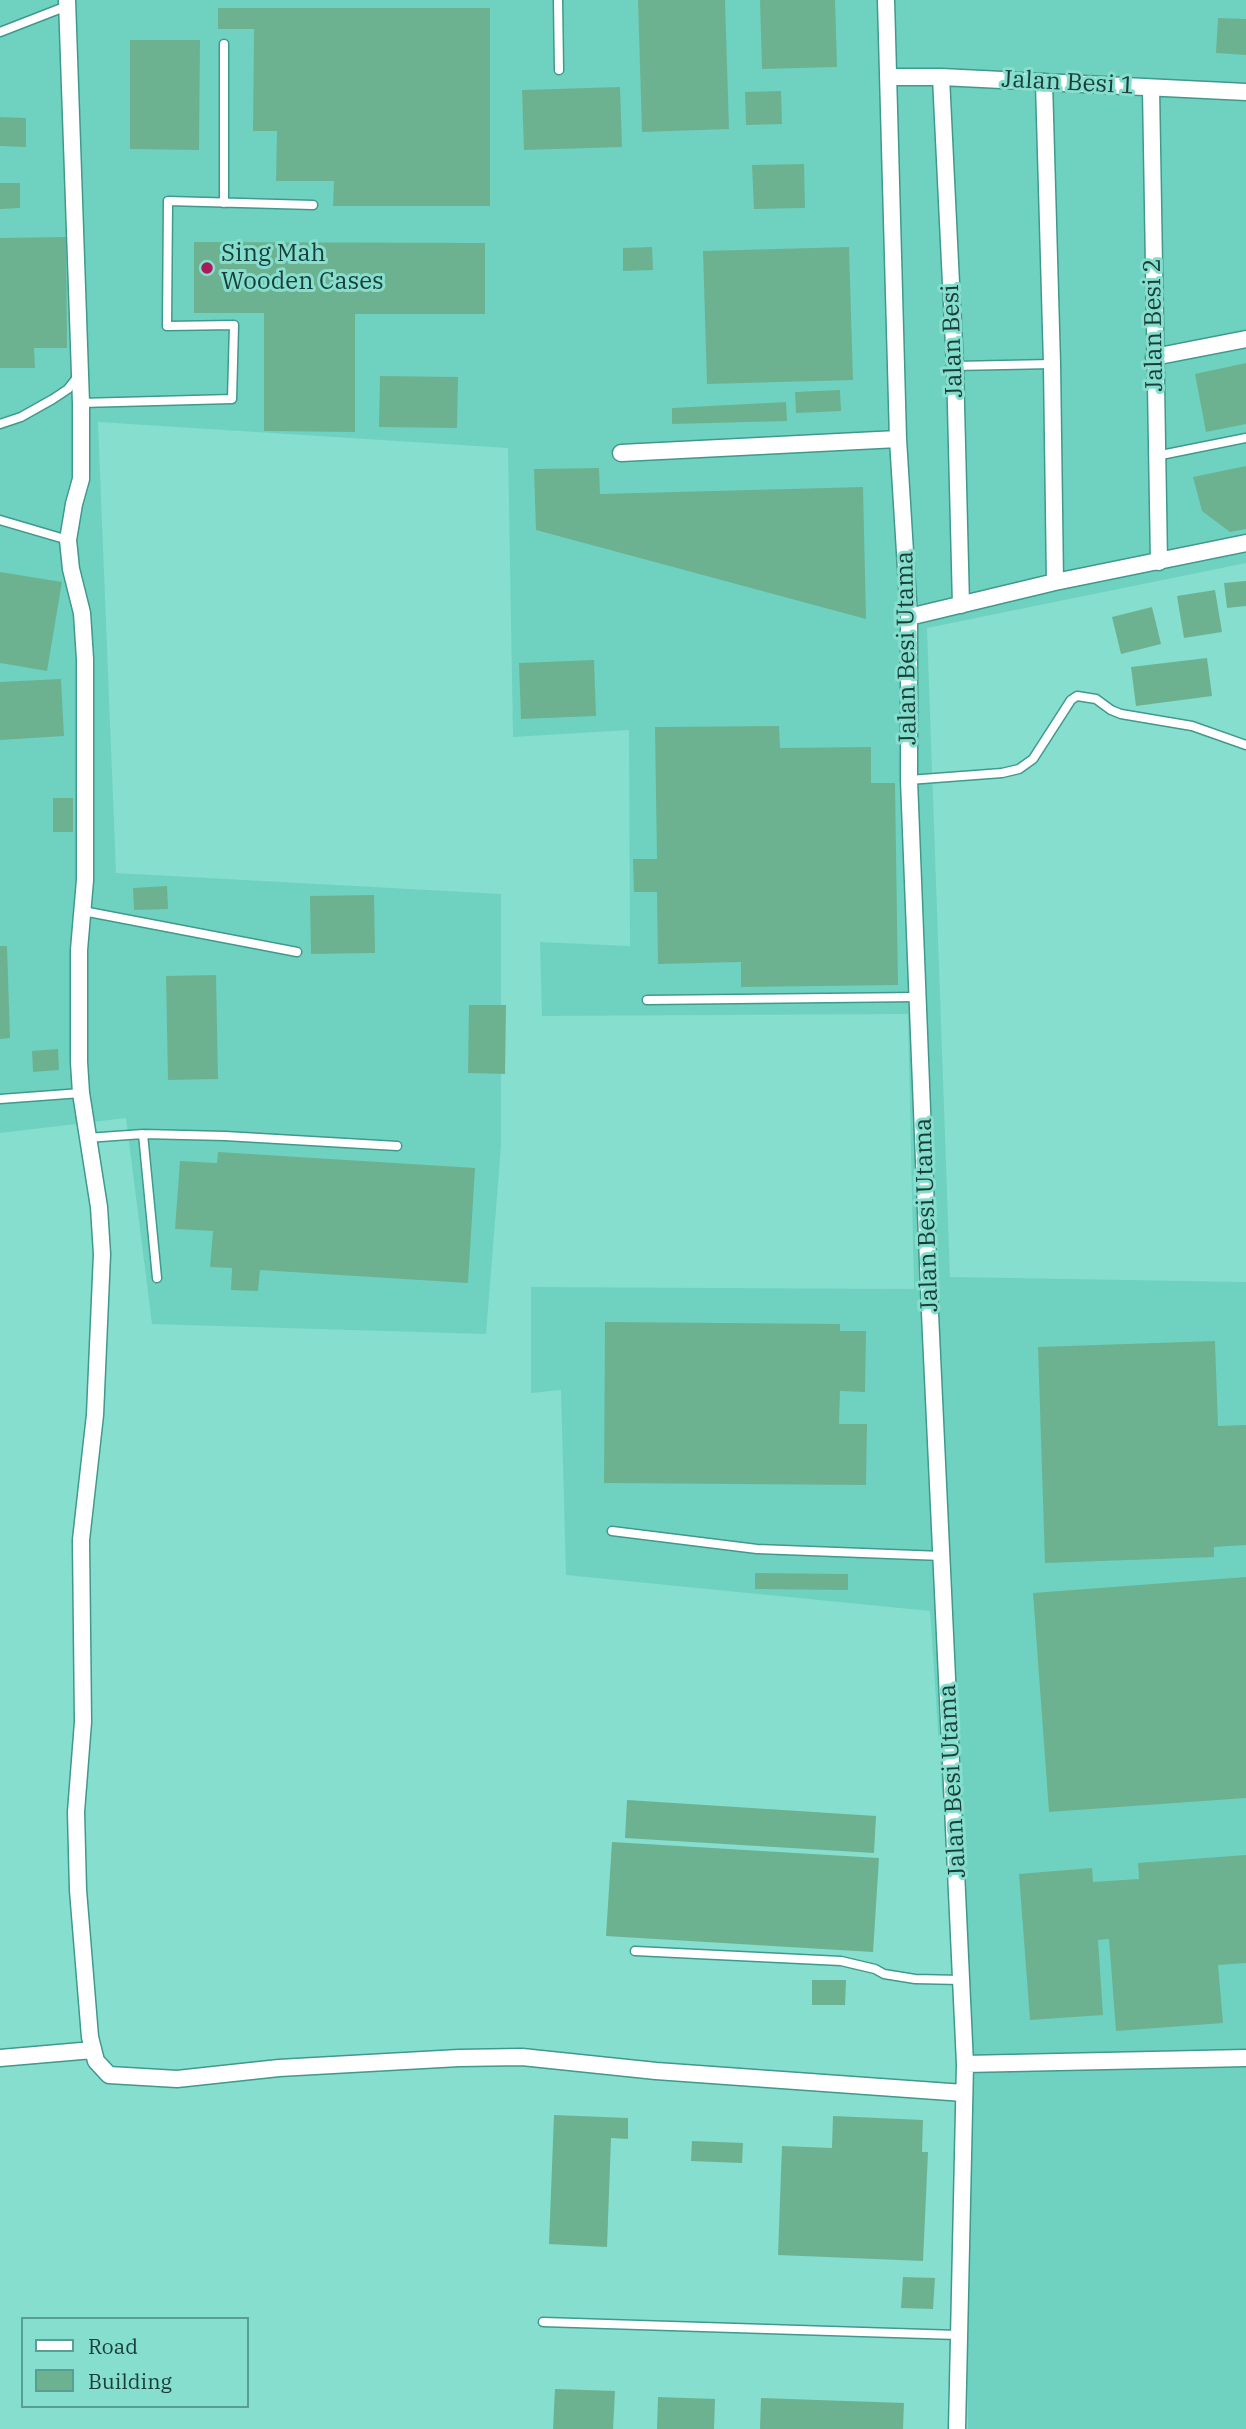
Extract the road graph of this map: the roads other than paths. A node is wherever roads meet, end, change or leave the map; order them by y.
1 (558, 0) edge
2 (886, 0) edge
3 (67, 3) edge
4 (0, 32) edge
5 (224, 44) dead end
6 (559, 70) dead end
7 (889, 77) junction
8 (941, 77) junction
9 (1044, 82) junction
10 (1151, 88) junction
11 (1246, 92) edge
12 (224, 203) junction
13 (313, 205) dead end
14 (1246, 339) edge
15 (1154, 357) junction
16 (1052, 364) junction
17 (955, 366) junction
18 (80, 374) junction
19 (82, 403) junction
20 (0, 424) edge
21 (1246, 438) edge
22 (898, 439) junction
23 (621, 453) dead end
24 (1156, 456) junction
25 (0, 520) edge
26 (68, 540) junction
27 (1246, 543) edge
28 (1159, 562) junction
29 (1055, 582) junction
30 (961, 605) junction
31 (909, 617) junction
32 (1246, 745) edge
33 (909, 780) junction
34 (83, 911) junction
35 (297, 952) dead end
36 (919, 997) junction
37 (647, 999) dead end
38 (81, 1093) junction
39 (0, 1099) edge
40 (143, 1134) junction
41 (88, 1138) junction
42 (397, 1146) dead end
43 (157, 1278) dead end
44 (612, 1531) dead end
45 (942, 1556) junction
46 (635, 1951) dead end
47 (962, 1980) junction
48 (93, 2050) junction
49 (0, 2058) edge
50 (1246, 2058) edge
51 (965, 2064) junction
52 (964, 2093) junction
53 (543, 2322) dead end
54 (958, 2335) junction
55 (957, 2429) edge

1 - 6 lane
2 - 7 street, Jalan Besi Utama
3 - 4 lane
3 - 18 street
5 - 12 lane
7 - 8 street, Jalan Besi 1
7 - 22 street, Jalan Besi Utama
8 - 9 street, Jalan Besi 1
8 - 17 street, Jalan Besi
9 - 10 street, Jalan Besi 1
9 - 16 street
10 - 11 street, Jalan Besi 1
10 - 15 street, Jalan Besi 2
12 - 13 lane
12 - 19 lane
14 - 15 street
15 - 24 street, Jalan Besi 2
16 - 17 lane
16 - 29 street
17 - 30 street, Jalan Besi
18 - 19 street
18 - 20 lane
19 - 26 street
21 - 24 lane
22 - 23 street
22 - 31 street, Jalan Besi Utama
24 - 28 street, Jalan Besi 2
25 - 26 lane
26 - 34 street
27 - 28 street
28 - 29 street
29 - 30 street
30 - 31 street
31 - 33 street, Jalan Besi Utama
32 - 33 lane
33 - 36 street, Jalan Besi Utama
34 - 35 lane
34 - 38 street
36 - 37 lane
36 - 45 street, Jalan Besi Utama
38 - 39 lane
38 - 41 street
40 - 41 lane
40 - 42 lane
40 - 43 lane
41 - 48 street
44 - 45 lane
45 - 47 street, Jalan Besi Utama
46 - 47 lane
47 - 51 street, Jalan Besi Utama
48 - 49 street
48 - 52 street
50 - 51 street
51 - 52 street, Jalan Besi Utama
52 - 54 street, Jalan Besi Utama
53 - 54 lane
54 - 55 street, Jalan Besi Utama

